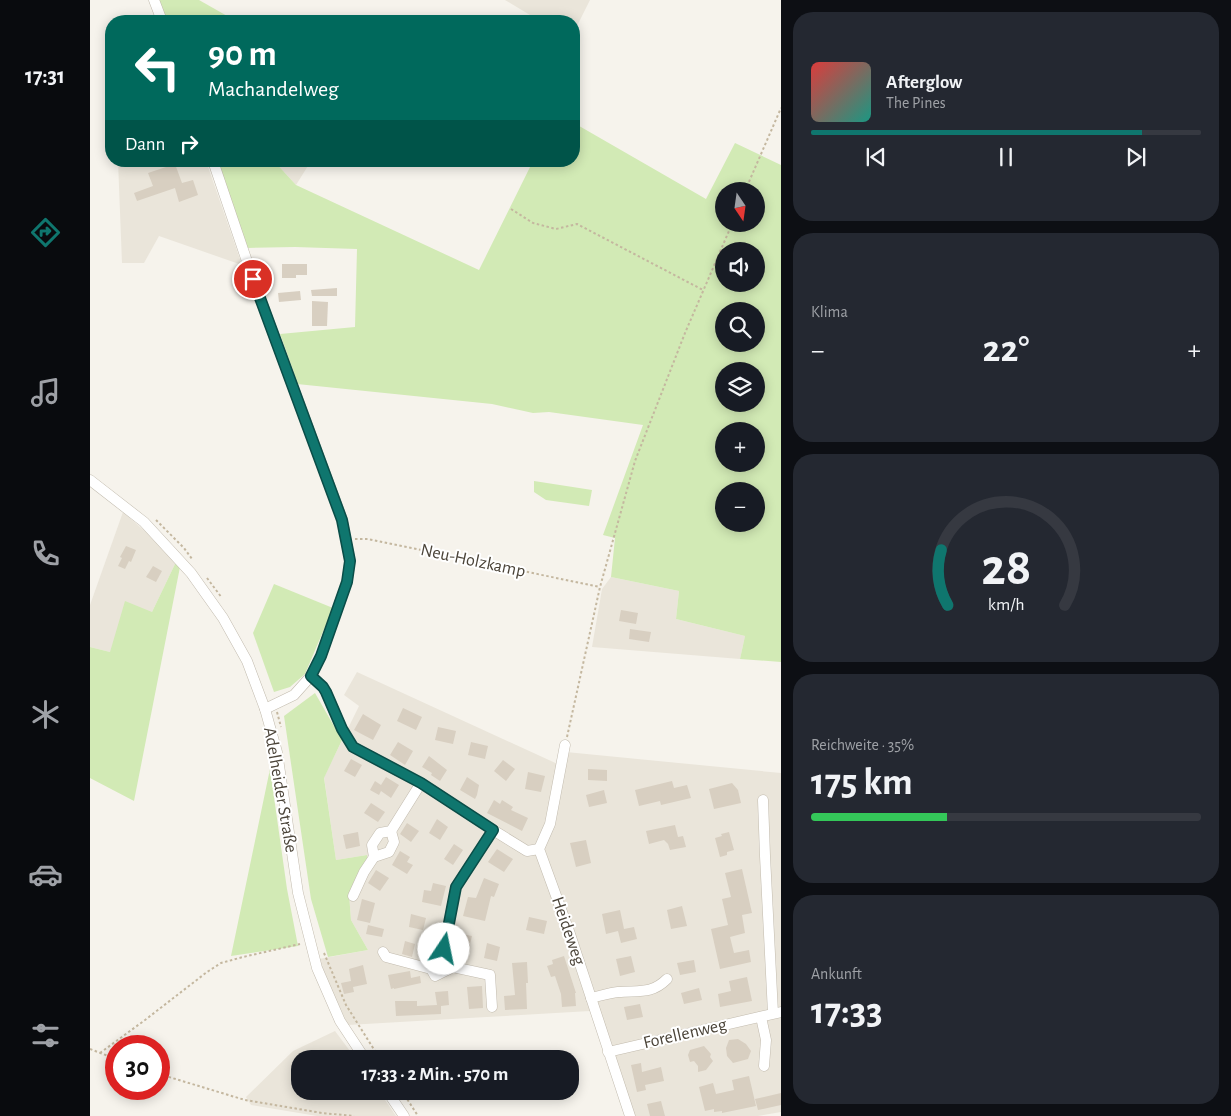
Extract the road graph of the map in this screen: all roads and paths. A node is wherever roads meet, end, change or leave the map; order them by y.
1 (154, 0) edge
2 (160, 15) edge
3 (781, 108) edge
4 (215, 167) edge
5 (749, 182) edge
6 (511, 209) dead end
7 (728, 232) edge
8 (703, 290) junction
9 (90, 480) edge
10 (346, 539) junction
11 (600, 587) junction
12 (311, 676) junction
13 (270, 707) junction
14 (282, 730) dead end
15 (565, 745) joint
16 (421, 783) junction
17 (764, 800) dead end
18 (493, 830) junction
19 (391, 832) junction
20 (539, 850) junction
21 (374, 857) junction
22 (353, 896) dead end
23 (310, 942) junction
24 (444, 949) junction
25 (323, 950) dead end
26 (382, 952) dead end
27 (453, 967) junction
28 (431, 969) junction
29 (667, 979) dead end
30 (591, 998) junction
31 (492, 1007) dead end
32 (777, 1013) edge
33 (761, 1016) junction
34 (90, 1049) edge
35 (359, 1050) edge
36 (374, 1050) edge
37 (608, 1052) junction
38 (100, 1053) junction
39 (105, 1055) edge
40 (764, 1066) dead end
41 (170, 1077) edge
42 (393, 1100) edge
43 (408, 1100) edge
44 (354, 1116) edge
45 (404, 1116) edge
46 (418, 1116) edge
47 (630, 1116) edge

1 - 2 street
3 - 5 path
4 - 10 street
6 - 8 path
7 - 8 path
8 - 11 path
9 - 13 street, Adelheider Straße
10 - 11 path, Neu-Holzkamp
10 - 12 street
11 - 15 path
12 - 13 street
12 - 16 street
13 - 14 path
13 - 23 street, Adelheider Straße
15 - 20 street
16 - 18 street
16 - 19 street
17 - 32 street
18 - 20 street
18 - 24 street
19 - 21 street
19 - 21 street
20 - 30 street, Heideweg
21 - 22 street
23 - 35 street, Adelheider Straße
23 - 38 path
24 - 27 street
24 - 28 street
25 - 36 path
26 - 28 street
27 - 28 street
27 - 31 street
29 - 30 street
30 - 37 street, Heideweg
32 - 33 street, Forellenweg
33 - 37 street, Forellenweg
33 - 40 street
34 - 38 path
37 - 47 street, Heideweg
38 - 39 path
41 - 44 path
42 - 45 street
43 - 46 path

